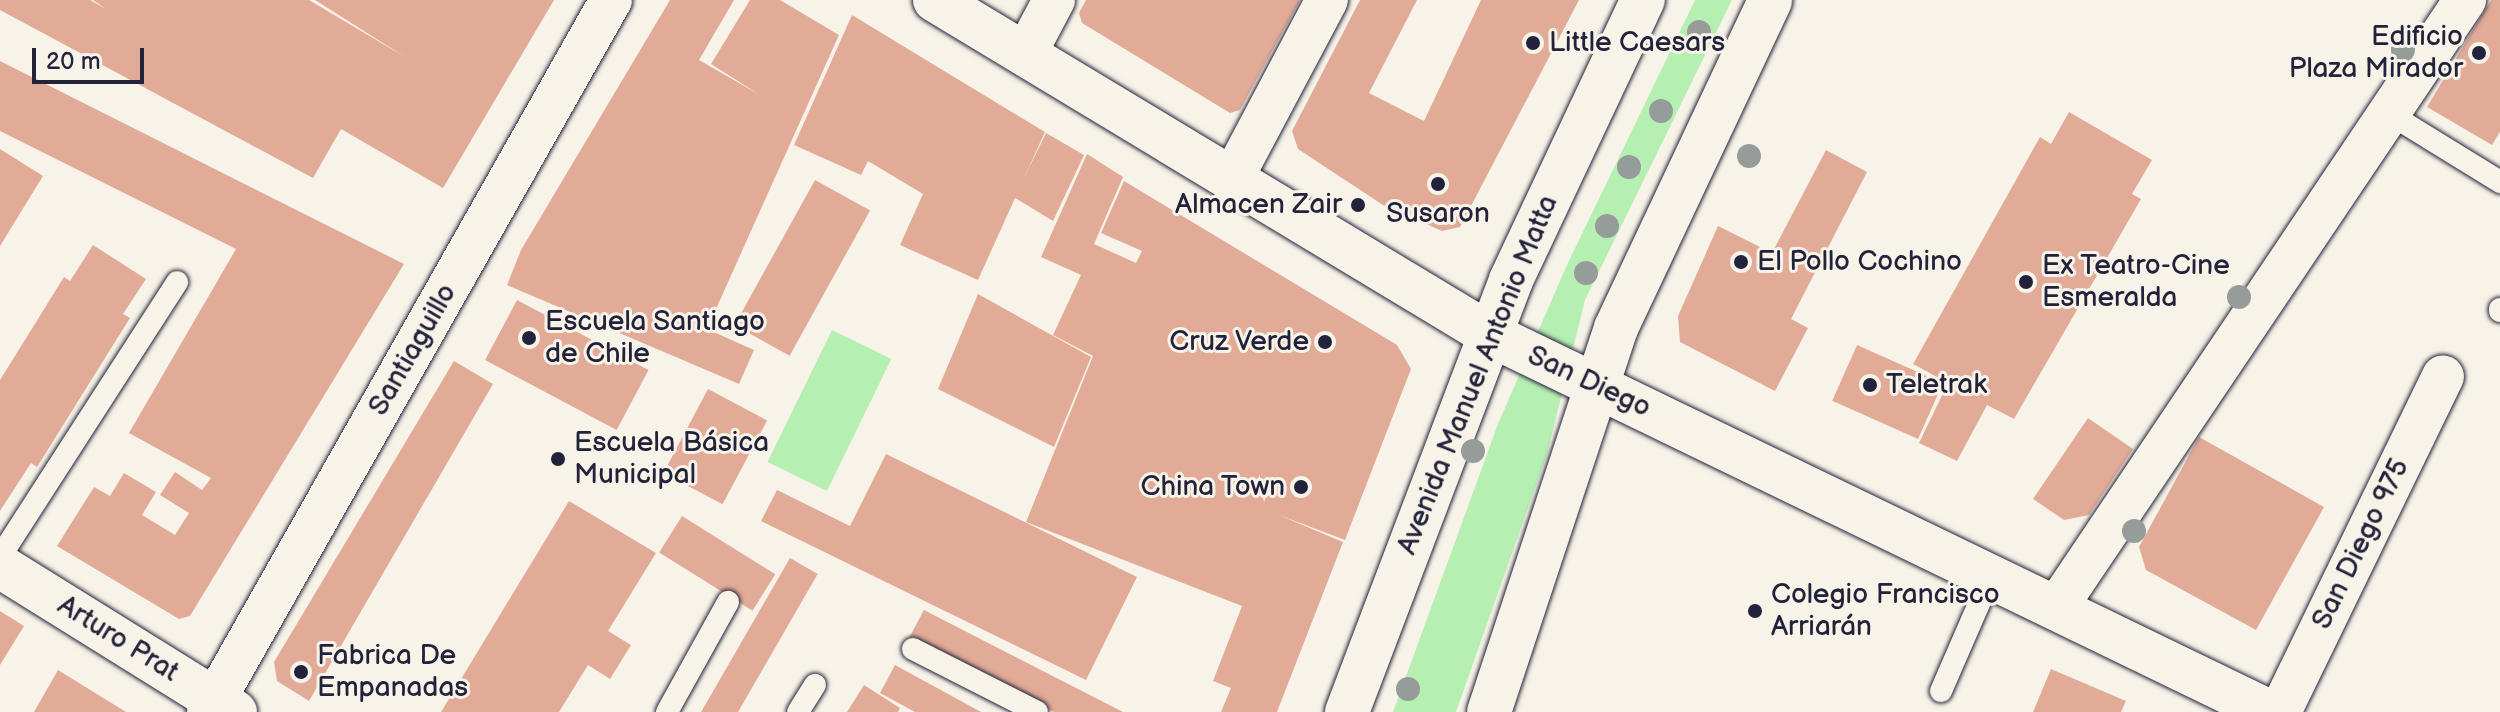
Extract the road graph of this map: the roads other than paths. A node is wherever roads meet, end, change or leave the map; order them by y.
1 (611, 0) edge
2 (935, 0) edge
3 (1054, 0) edge
4 (1327, 0) edge
5 (1643, 0) edge
6 (1770, 0) edge
7 (2465, 0) edge
8 (1025, 55) junction
9 (2388, 113) junction
10 (1231, 181) junction
11 (2500, 182) edge
12 (177, 282) dead end
13 (1489, 334) junction
14 (2443, 377) dead end
15 (1597, 385) junction
16 (0, 557) edge
17 (0, 566) edge
18 (1991, 576) junction
19 (728, 602) dead end
20 (2056, 608) junction
21 (913, 649) dead end
22 (815, 685) dead end
23 (1941, 691) dead end
24 (2245, 707) edge
25 (219, 708) edge
26 (667, 712) edge
27 (798, 712) edge
28 (1037, 712) edge
29 (1347, 712) edge
30 (1489, 712) edge
31 (2280, 712) edge

1 - 25 street, Santiaguillo
2 - 8 main road, San Diego
3 - 8 street
4 - 10 street
5 - 13 main road, Avenida Manuel Antonio Matta
6 - 15 main road
7 - 9 street
8 - 10 main road, San Diego
9 - 11 lane
9 - 20 street
10 - 13 main road, San Diego
12 - 16 lane
13 - 15 main road, San Diego
13 - 29 main road, Avenida Manuel Antonio Matta
14 - 31 street, San Diego 975
15 - 18 main road, San Diego
15 - 30 main road
17 - 25 main road, Arturo Prat
18 - 20 main road, San Diego
18 - 23 lane
19 - 26 lane
20 - 24 main road, San Diego
21 - 28 lane
22 - 27 lane

